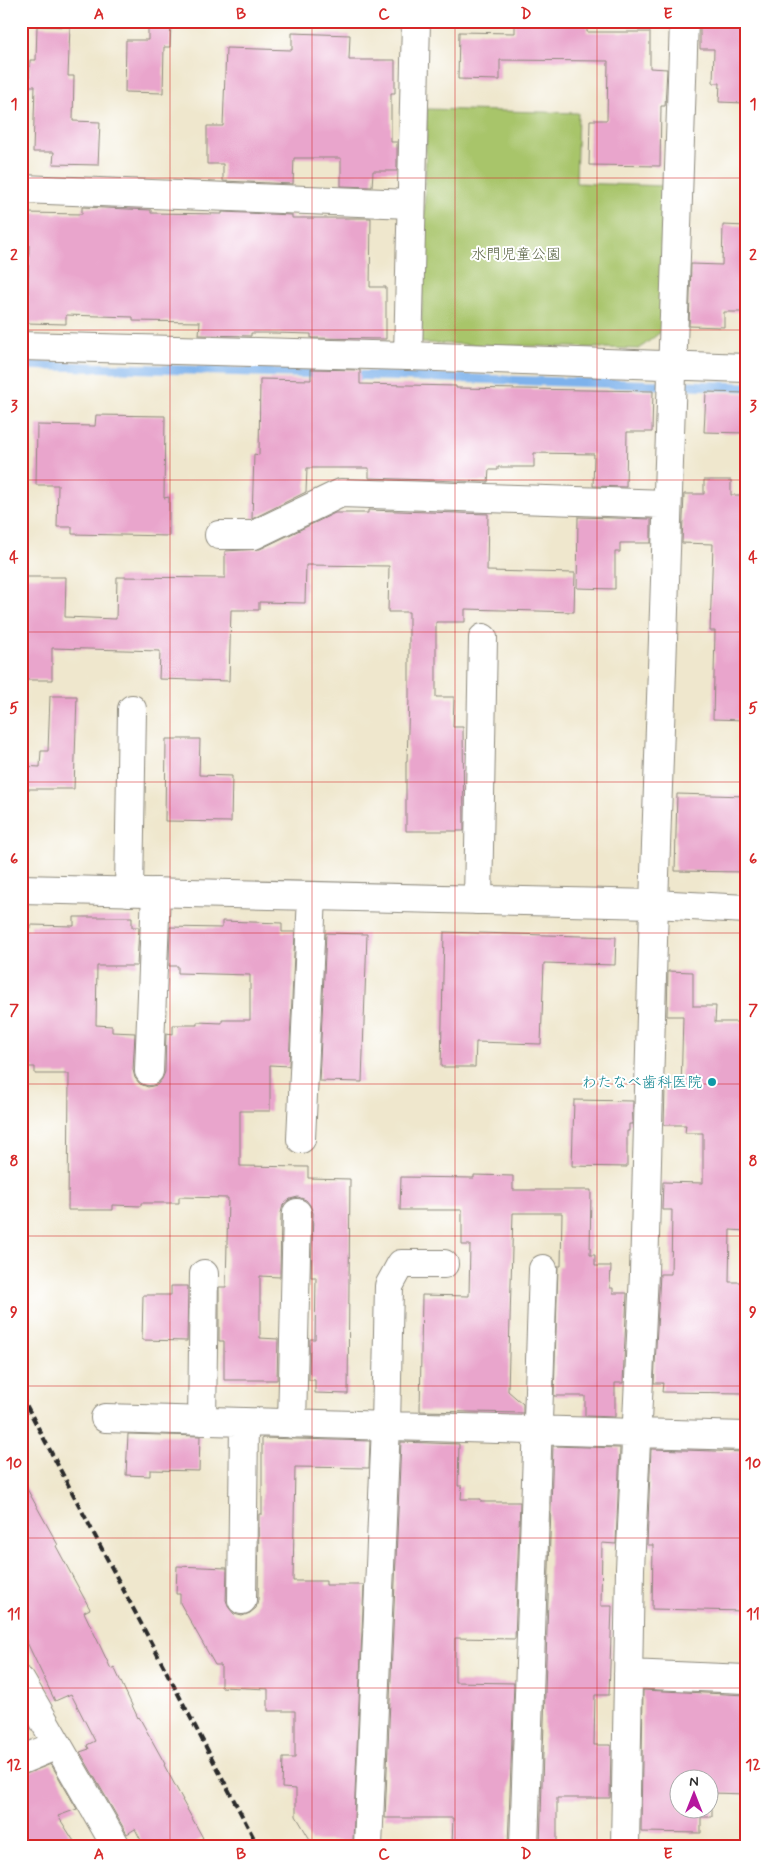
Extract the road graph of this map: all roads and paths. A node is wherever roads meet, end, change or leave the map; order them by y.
1 (416, 21) edge
2 (684, 21) edge
3 (21, 189) edge
4 (412, 204) junction
5 (21, 346) edge
6 (408, 356) junction
7 (672, 365) junction
8 (746, 368) edge
9 (667, 504) junction
10 (219, 536) dead end
11 (483, 638) dead end
12 (132, 709) dead end
13 (21, 889) edge
14 (129, 892) junction
15 (156, 892) junction
16 (312, 896) junction
17 (478, 900) junction
18 (654, 904) junction
19 (746, 909) edge
20 (149, 1071) dead end
21 (301, 1139) dead end
22 (296, 1213) dead end
23 (444, 1264) dead end
24 (543, 1269) dead end
25 (204, 1274) dead end
26 (105, 1418) dead end
27 (202, 1421) junction
28 (244, 1423) junction
29 (292, 1424) junction
30 (386, 1426) junction
31 (537, 1430) junction
32 (638, 1433) junction
33 (746, 1436) edge
34 (242, 1600) dead end
35 (628, 1674) junction
36 (746, 1678) edge
37 (21, 1681) edge
38 (57, 1746) junction
39 (21, 1760) edge
40 (116, 1846) edge
41 (368, 1846) edge
42 (524, 1846) edge
43 (625, 1846) edge

1 - 4 street
2 - 7 street
3 - 4 street
4 - 6 street
5 - 6 street
6 - 7 street
7 - 8 street
7 - 9 street
9 - 10 street
9 - 18 street
11 - 17 street
12 - 14 street
13 - 14 street
14 - 15 street
15 - 16 street
15 - 20 street
16 - 17 street
16 - 21 street
17 - 18 street
18 - 19 street
18 - 32 street
22 - 29 street
23 - 30 street
24 - 31 street
25 - 27 street
26 - 27 street
27 - 28 street
28 - 29 street
28 - 34 street
29 - 30 street
30 - 31 street
30 - 41 street
31 - 32 street
31 - 42 street
32 - 33 street
32 - 35 street
35 - 36 street
35 - 43 street
37 - 38 street
38 - 39 street
38 - 40 street

